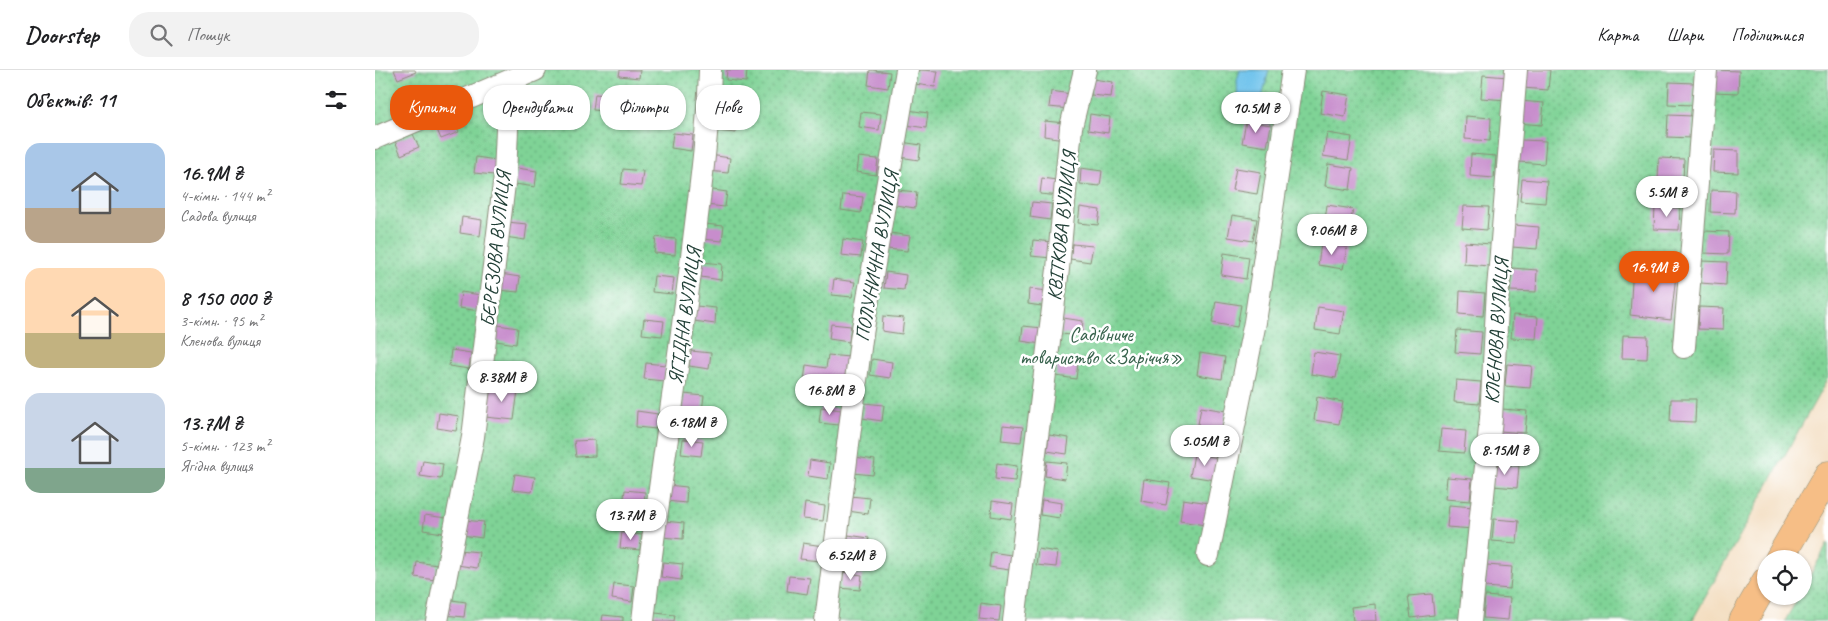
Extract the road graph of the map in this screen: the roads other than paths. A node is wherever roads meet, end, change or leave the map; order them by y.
1 (535, 70) edge
2 (710, 70) edge
3 (907, 70) edge
4 (1085, 70) edge
5 (1293, 70) edge
6 (1516, 70) edge
7 (1706, 70) edge
8 (509, 82) junction
9 (375, 138) edge
10 (1684, 347) dead end
11 (1828, 475) edge
12 (1784, 550) edge
13 (1208, 555) dead end
14 (1757, 597) edge
15 (437, 621) edge
16 (643, 621) edge
17 (826, 621) edge
18 (1014, 621) edge
19 (1470, 621) edge
20 (1743, 621) edge

1 - 8 street
2 - 16 street, ЯГІДНА ВУЛИЦЯ
3 - 17 street, ПОЛУНИЧНА ВУЛИЦЯ
4 - 18 street, КВІТКОВА ВУЛИЦЯ
5 - 13 street
6 - 19 street, КЛЕНОВА ВУЛИЦЯ
7 - 10 street
8 - 9 street
8 - 15 street, БЕРЕЗОВА ВУЛИЦЯ
11 - 12 main road
14 - 20 main road

